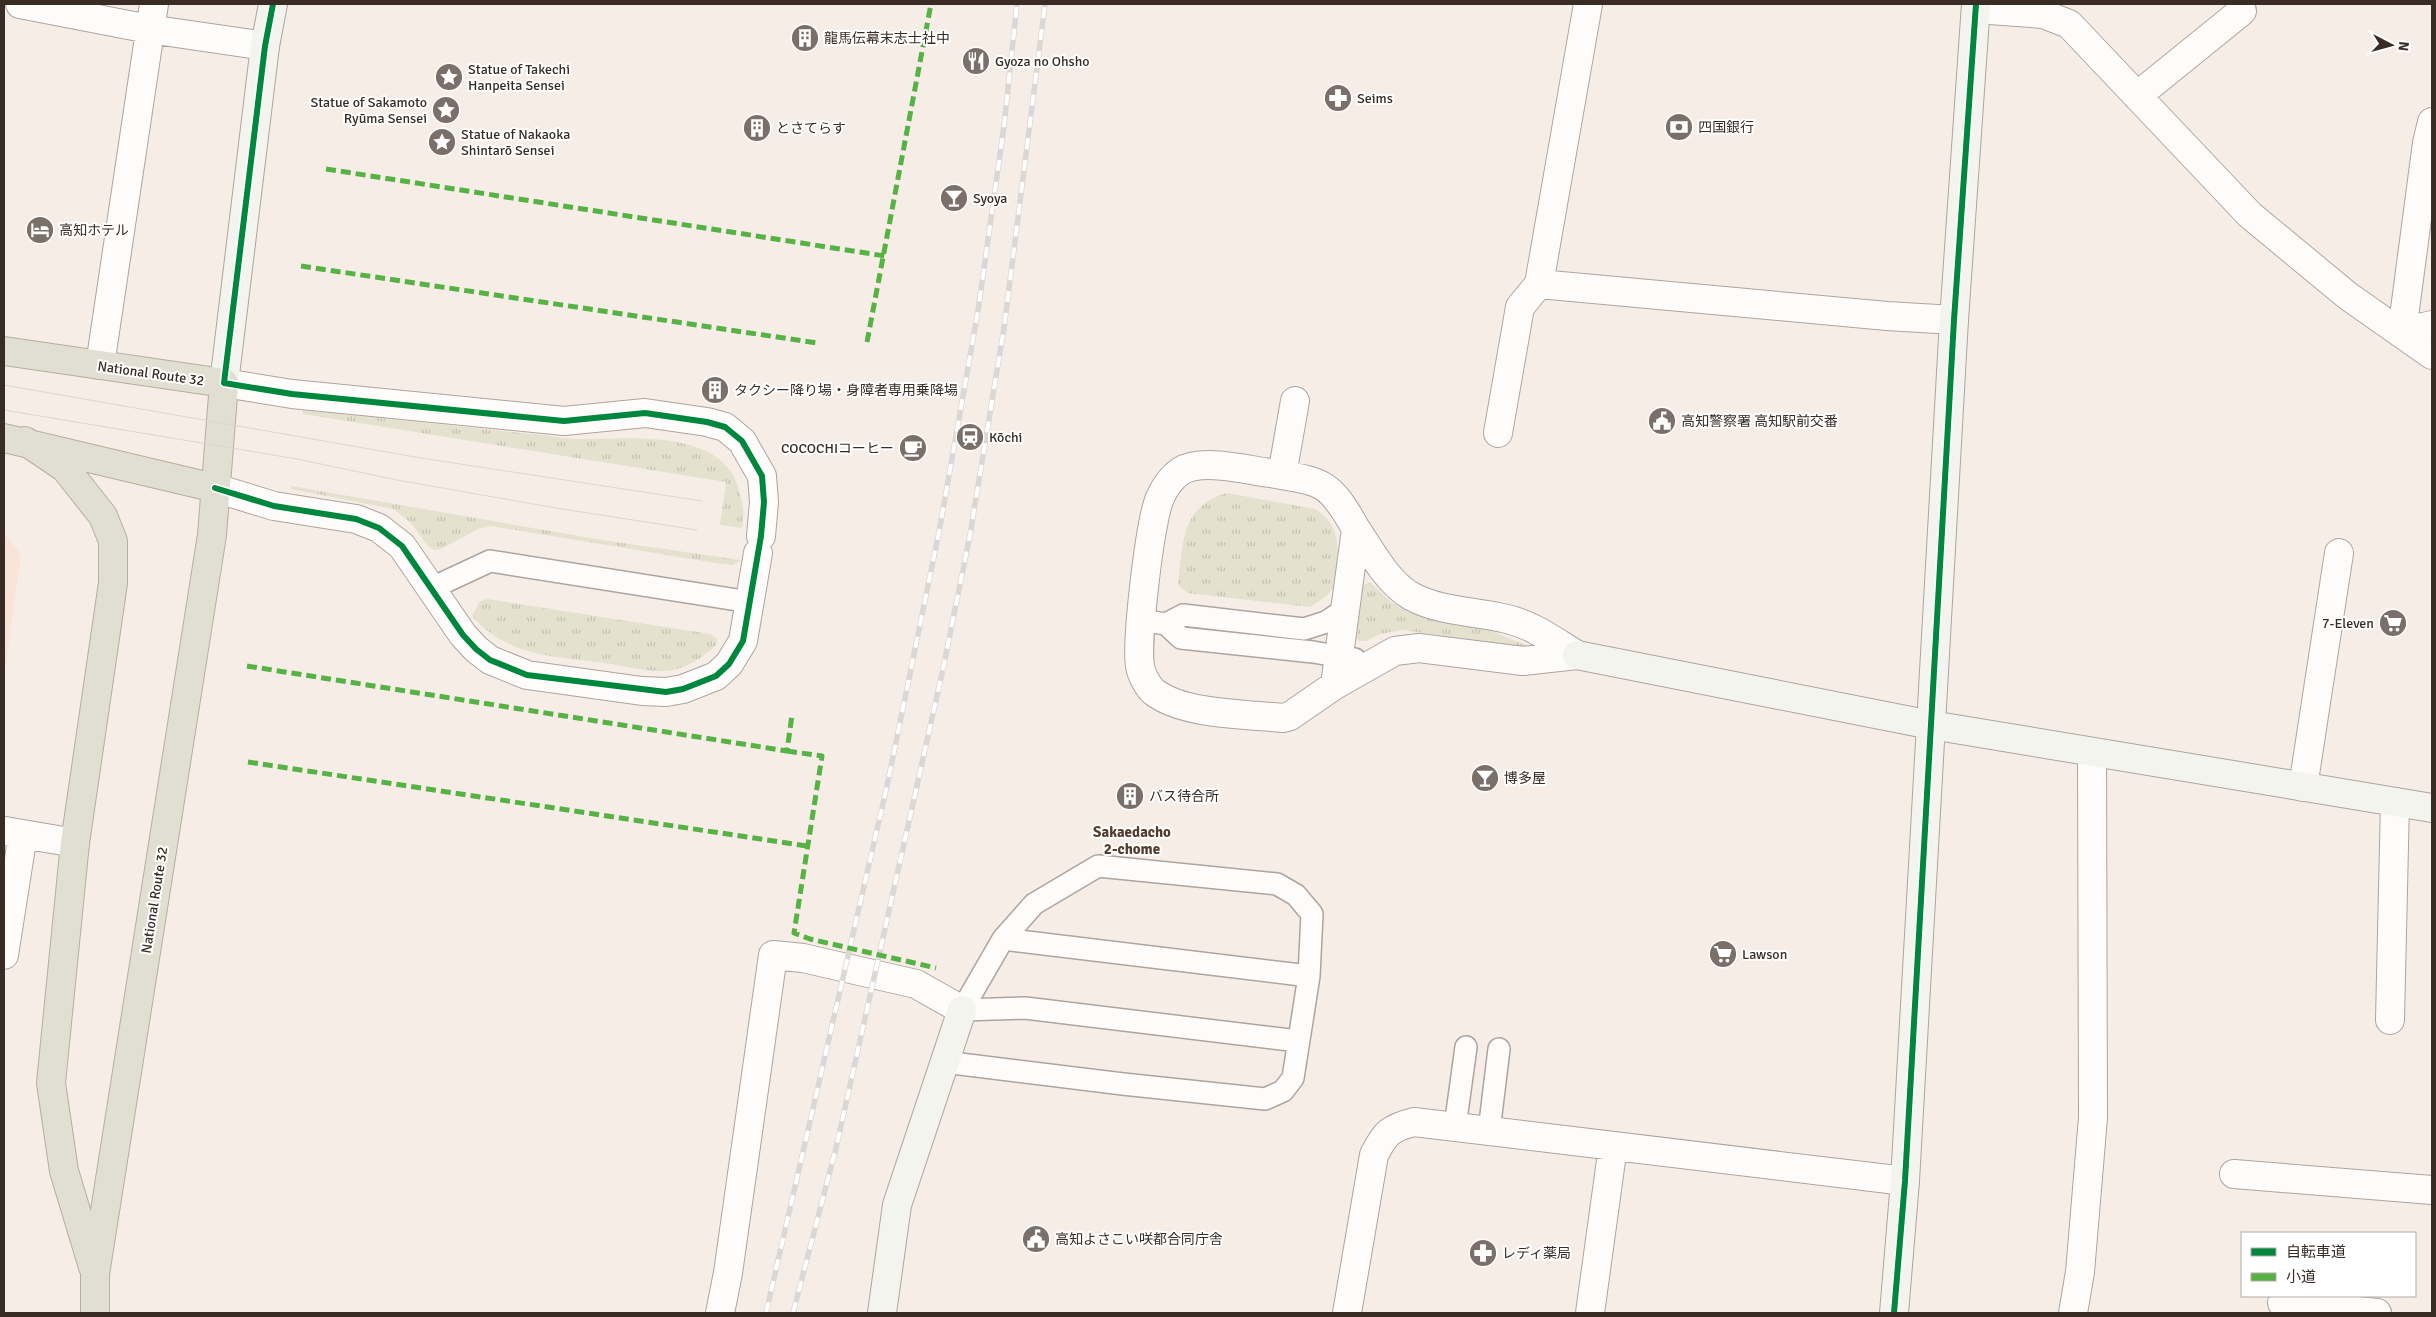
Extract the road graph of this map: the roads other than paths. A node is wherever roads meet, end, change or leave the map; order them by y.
1 (20, 4) edge
2 (273, 4) edge
3 (1588, 4) edge
4 (1976, 6) edge
5 (2242, 10) dead end
6 (152, 16) edge
7 (265, 46) junction
8 (2137, 96) junction
9 (2431, 135) edge
10 (1539, 284) junction
11 (1954, 320) junction
12 (2432, 325) edge
13 (2402, 332) junction
14 (4, 351) edge
15 (2432, 355) edge
16 (100, 365) junction
17 (224, 383) junction
18 (1295, 401) dead end
19 (1498, 432) dead end
20 (15, 440) edge
21 (1282, 475) junction
22 (215, 488) junction
23 (1356, 529) junction
24 (2339, 552) dead end
25 (432, 588) junction
26 (750, 602) junction
27 (1344, 610) junction
28 (1154, 618) junction
29 (1577, 655) junction
30 (1339, 657) junction
31 (1374, 663) junction
32 (1335, 685) junction
33 (1931, 725) junction
34 (2092, 753) junction
35 (2303, 787) junction
36 (2395, 802) junction
37 (2432, 808) edge
38 (13, 833) edge
39 (75, 843) junction
40 (1003, 939) junction
41 (4, 955) edge
42 (1309, 976) junction
43 (962, 1010) junction
44 (2390, 1020) dead end
45 (1298, 1041) junction
46 (1466, 1047) dead end
47 (1499, 1049) dead end
48 (944, 1062) junction
49 (1455, 1127) junction
50 (1489, 1131) junction
51 (1613, 1146) junction
52 (2234, 1174) dead end
53 (1905, 1181) junction
54 (2432, 1190) edge
55 (95, 1274) junction
56 (2282, 1303) dead end
57 (95, 1313) edge
58 (720, 1313) edge
59 (882, 1313) edge
60 (1347, 1313) edge
61 (1590, 1313) edge
62 (1894, 1313) edge
63 (2073, 1313) edge
64 (2365, 1313) edge

1 - 6 street
2 - 7 street
3 - 10 street
4 - 8 street
4 - 11 street
5 - 8 street
6 - 7 street
6 - 16 street
7 - 17 street
8 - 13 street
9 - 13 street
10 - 11 street
10 - 19 street
11 - 33 street
12 - 13 street
13 - 15 street
14 - 16 highway, National Route 32
16 - 17 highway, National Route 32
17 - 22 highway, National Route 32
17 - 26 street
18 - 21 street
20 - 22 highway
20 - 39 highway
21 - 23 street
21 - 28 street
22 - 25 street
22 - 55 highway, National Route 32
23 - 27 street
23 - 29 street
24 - 35 street
25 - 26 lane
25 - 26 street
27 - 28 lane
27 - 30 street
28 - 30 lane
28 - 32 street
29 - 31 street
29 - 33 street
30 - 31 lane
30 - 32 street
31 - 32 street
33 - 34 street
33 - 53 street
34 - 35 street
34 - 63 street
35 - 36 street
36 - 37 street
36 - 44 street
38 - 39 street
38 - 41 street
39 - 55 highway
40 - 42 lane
40 - 42 lane
40 - 43 lane
42 - 45 lane
43 - 45 lane
43 - 48 street
43 - 58 street
45 - 48 lane
46 - 49 lane
47 - 50 lane
48 - 59 street
49 - 50 street
49 - 60 street
50 - 51 street
51 - 53 street
51 - 61 street
52 - 54 street
53 - 62 street
55 - 57 highway, National Route 32
56 - 64 street

